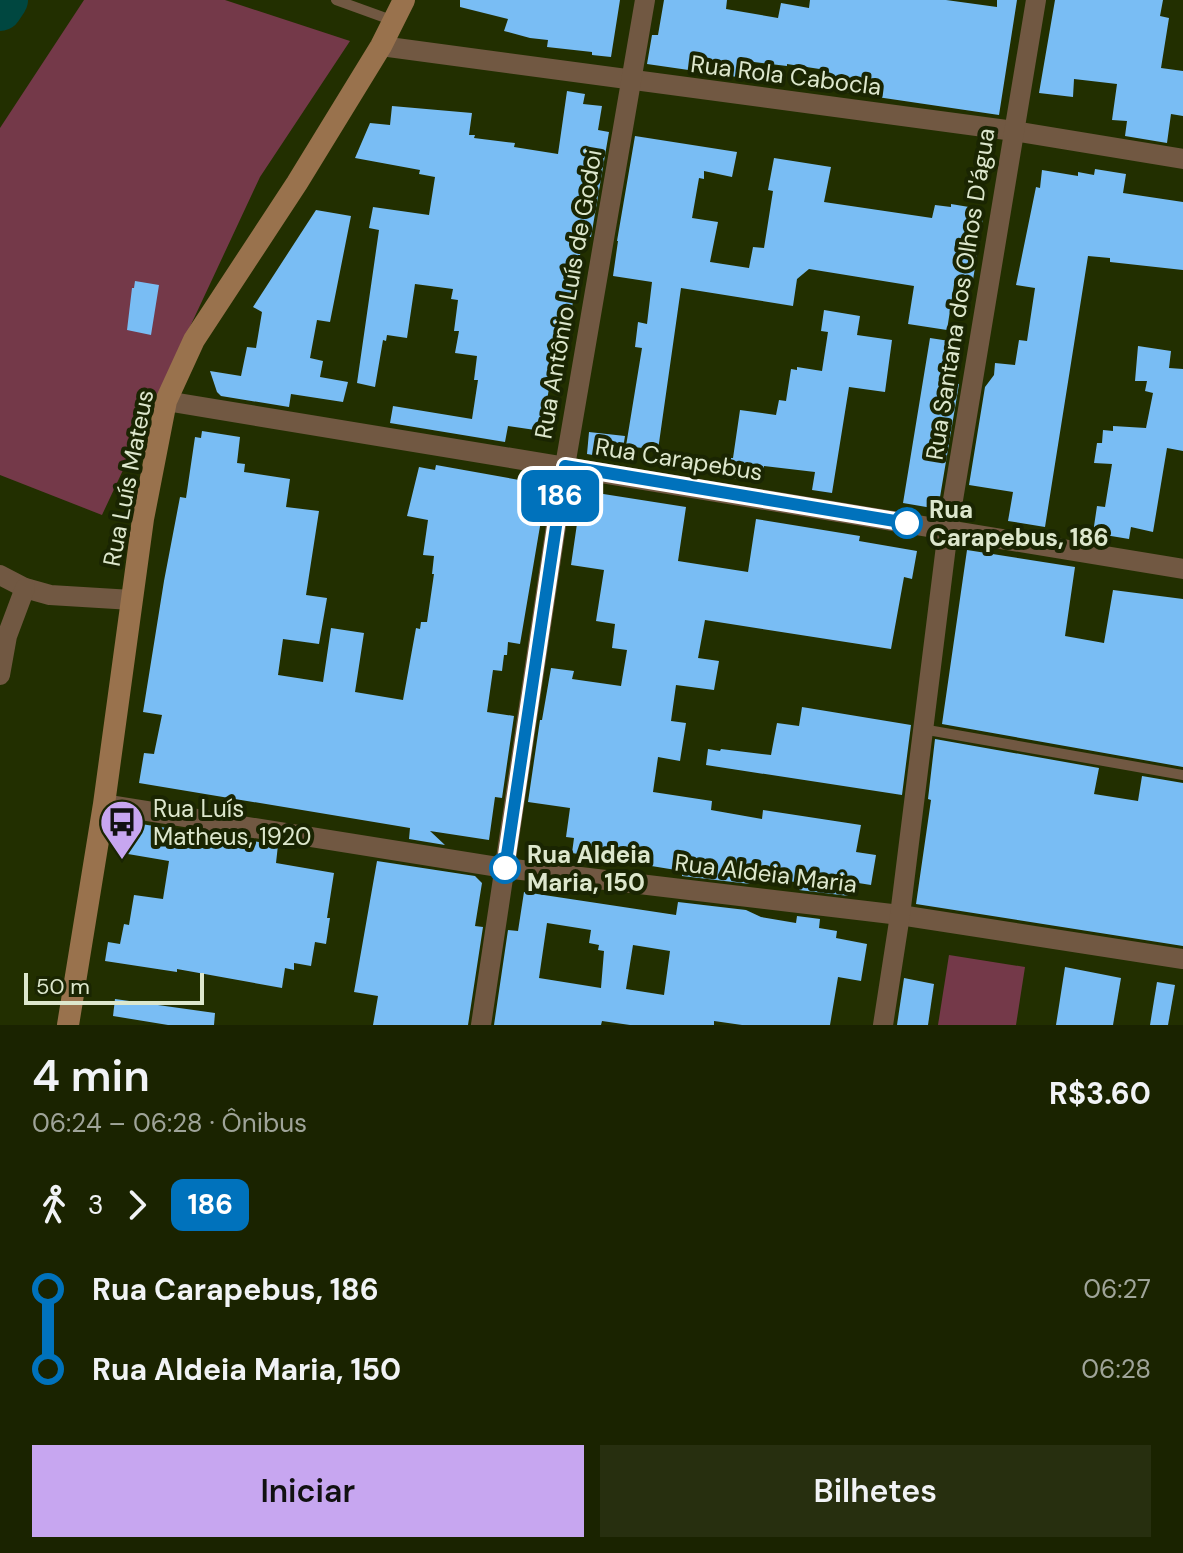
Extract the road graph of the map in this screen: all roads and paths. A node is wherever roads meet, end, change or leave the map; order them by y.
1 (336, 0) edge
2 (404, 0) edge
3 (645, 0) edge
4 (1036, 0) edge
5 (394, 21) junction
6 (381, 46) junction
7 (632, 81) junction
8 (1014, 131) junction
9 (1183, 159) edge
10 (166, 401) junction
11 (565, 466) junction
12 (948, 530) junction
13 (1183, 569) edge
14 (0, 575) edge
15 (25, 588) junction
16 (132, 600) junction
17 (0, 675) edge
18 (922, 729) junction
19 (1183, 775) edge
20 (104, 804) junction
21 (505, 868) junction
22 (900, 915) junction
23 (1183, 959) edge
24 (68, 1025) edge
25 (481, 1025) edge
26 (883, 1025) edge

1 - 5 lane
2 - 5 main road, Rua Luís Mateus
3 - 7 street, Rua Antônio Luís de Godoi
4 - 8 street, Rua Santana dos Olhos D'água
5 - 6 main road, Rua Luís Mateus
6 - 7 street, Rua Rola Cabocla
6 - 10 main road, Rua Luís Mateus
7 - 8 street, Rua Rola Cabocla
7 - 11 street, Rua Antônio Luís de Godoi
8 - 9 street, Rua Rola Cabocla
8 - 12 street, Rua Santana dos Olhos D'água
10 - 11 street, Rua Carapebus
10 - 16 main road, Rua Luís Mateus
11 - 12 street, Rua Carapebus
11 - 21 street, Rua Antônio Luís de Godoi
12 - 13 street, Rua Carapebus
12 - 18 street, Rua Santana dos Olhos D'água
14 - 15 street
15 - 16 street
15 - 17 street
16 - 20 main road, Rua Luís Mateus
18 - 19 lane
18 - 22 street, Rua Santana dos Olhos D'água
20 - 21 street, Rua Aldeia Maria
20 - 24 main road, Rua Luís Mateus
21 - 22 street, Rua Aldeia Maria
21 - 25 street, Rua Antônio Luís de Godoi
22 - 23 street, Rua Aldeia Maria
22 - 26 street, Rua Santana dos Olhos D'água

